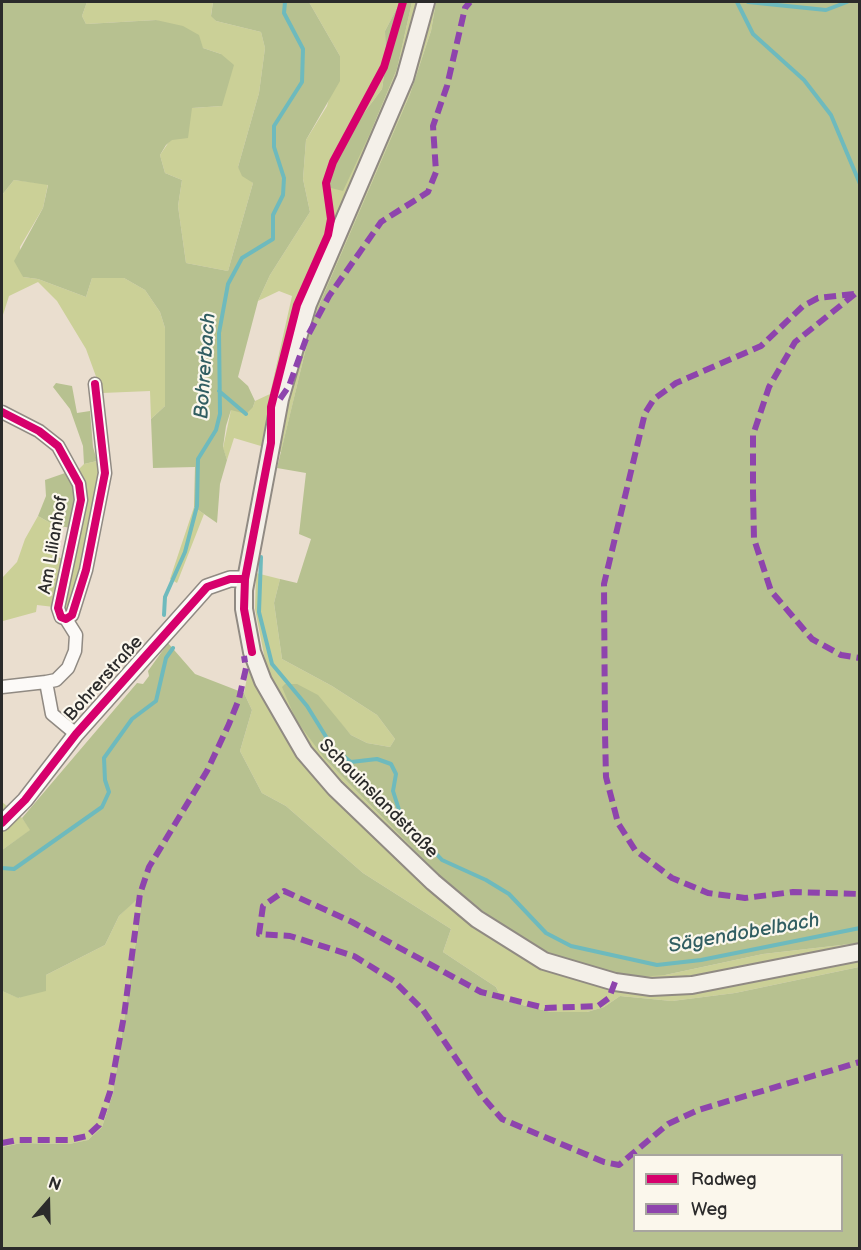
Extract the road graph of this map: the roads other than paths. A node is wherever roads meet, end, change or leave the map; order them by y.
1 (426, 2) edge
2 (95, 384) dead end
3 (2, 412) edge
4 (245, 579) junction
5 (66, 619) junction
6 (46, 682) junction
7 (2, 687) edge
8 (76, 734) junction
9 (2, 823) edge
10 (860, 952) edge

1 - 4 main road, Schauinslandstraße
2 - 5 street, Am Lilianhof
3 - 5 street, Am Lilianhof
4 - 8 street, Bohrerstraße
4 - 10 main road, Schauinslandstraße
5 - 6 street, Am Lilianhof
6 - 7 street
6 - 8 street
8 - 9 street, Bohrerstraße

